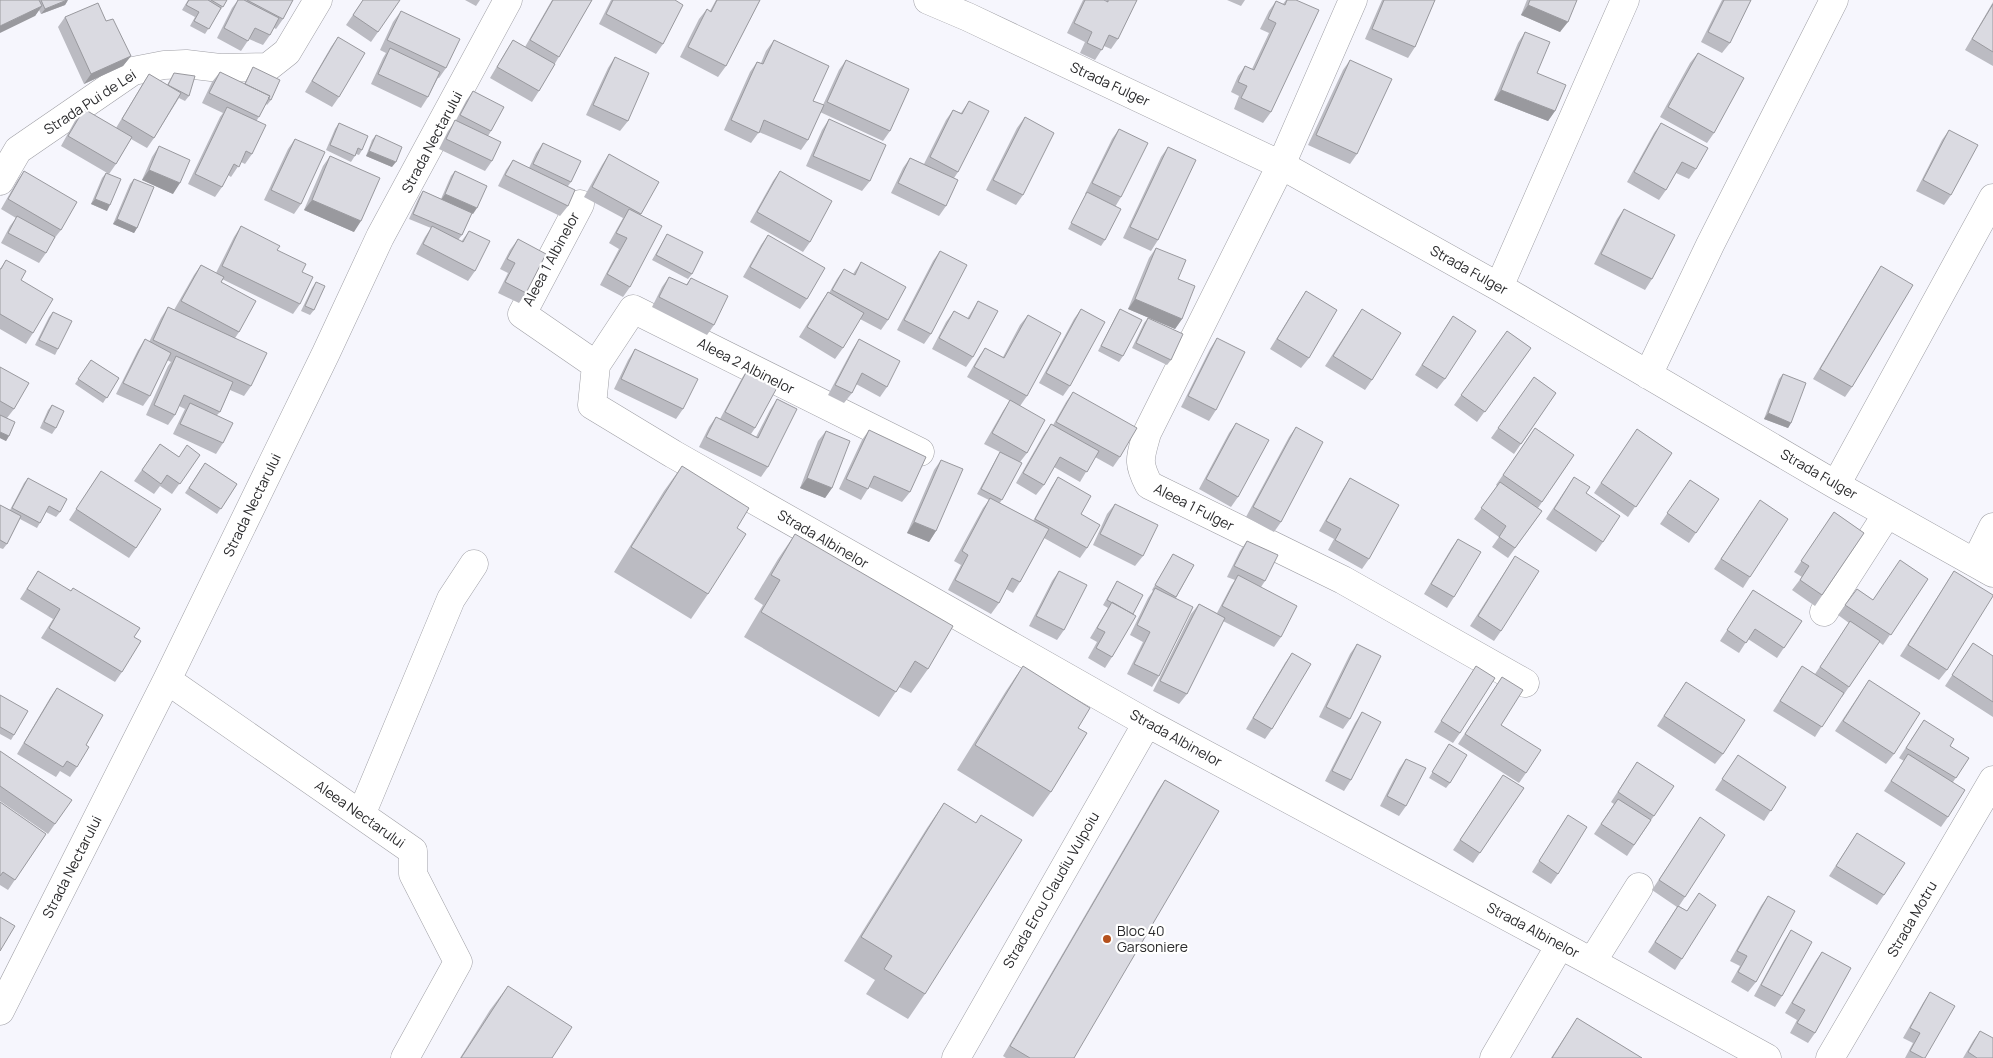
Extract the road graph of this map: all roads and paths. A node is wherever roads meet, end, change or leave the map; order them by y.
1 (318, 0) edge
2 (508, 0) edge
3 (928, 0) edge
4 (1353, 0) edge
5 (1625, 0) edge
6 (1834, 0) edge
7 (972, 8) edge
8 (1280, 165) junction
9 (0, 181) edge
10 (1993, 198) edge
11 (580, 204) dead end
12 (1499, 286) junction
13 (596, 365) junction
14 (1648, 375) junction
15 (920, 452) edge
16 (1836, 484) junction
17 (1887, 514) junction
18 (1993, 527) edge
19 (474, 564) dead end
20 (1984, 568) edge
21 (1824, 612) edge
22 (167, 680) junction
23 (1526, 684) dead end
24 (1147, 723) junction
25 (1993, 780) edge
26 (361, 815) junction
27 (1639, 887) dead end
28 (1560, 945) junction
29 (1592, 962) junction
30 (0, 1011) edge
31 (961, 1056) edge
32 (405, 1058) edge
33 (1494, 1058) edge
34 (1767, 1058) edge
35 (1830, 1058) edge

1 - 9 street, Strada Pui de Lei
2 - 22 street, Strada Nectarului
3 - 7 street, Strada Fulger
4 - 8 street, Aleea 1 Fulger
5 - 12 street
6 - 14 street
7 - 8 street, Strada Fulger
8 - 12 street, Strada Fulger
8 - 23 street, Aleea 1 Fulger
10 - 16 street
11 - 13 street, Aleea 1 Albinelor
12 - 14 street, Strada Fulger
13 - 15 street, Aleea 2 Albinelor
13 - 24 street, Strada Albinelor
14 - 16 street, Strada Fulger
16 - 17 street, Strada Fulger
17 - 20 street, Strada Fulger
17 - 21 street
18 - 20 street
19 - 26 street
22 - 26 street, Aleea Nectarului
22 - 30 street, Strada Nectarului
24 - 28 street, Strada Albinelor
24 - 31 street, Strada Erou Claudiu Vulpoiu
25 - 35 street, Strada Motru
26 - 32 street, Aleea Nectarului
27 - 29 street
28 - 29 street, Strada Albinelor
28 - 33 street
29 - 34 street, Strada Albinelor

